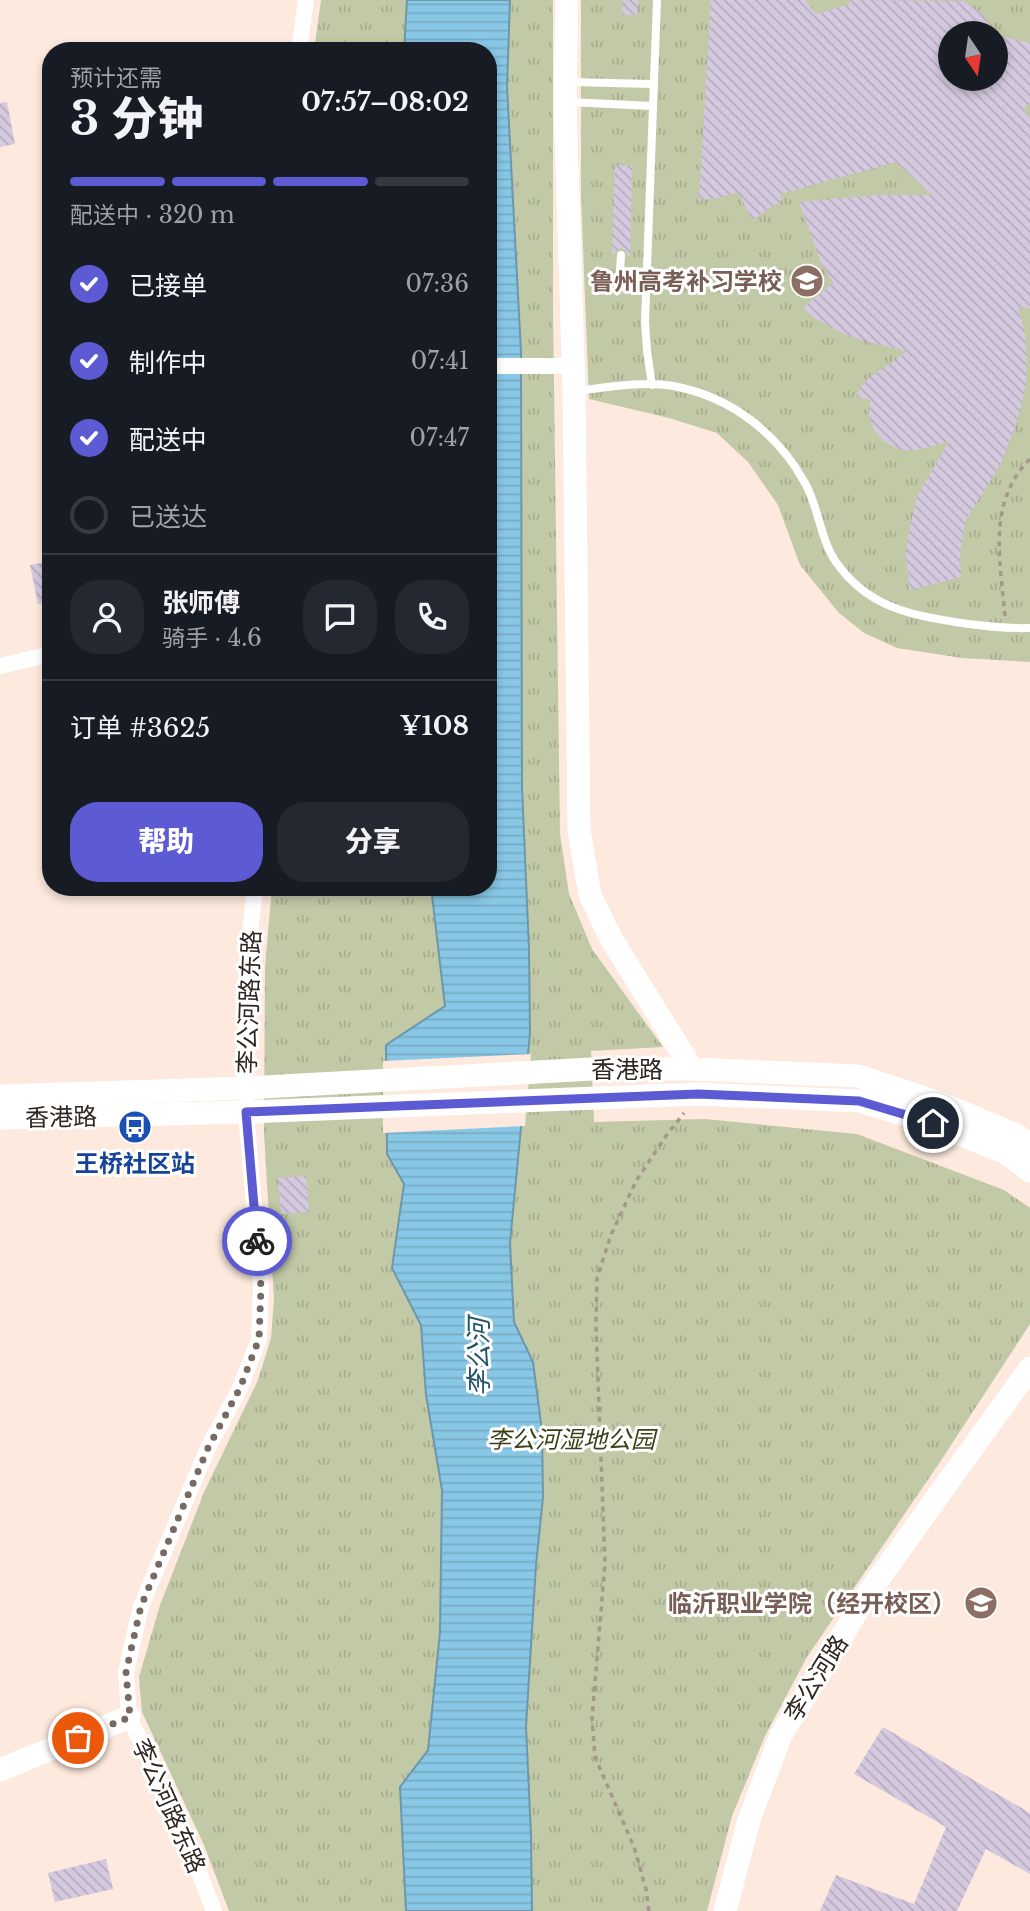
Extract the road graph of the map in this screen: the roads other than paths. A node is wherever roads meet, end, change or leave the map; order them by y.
1 (306, 0) edge
2 (567, 0) edge
3 (657, 0) edge
4 (300, 42) edge
5 (653, 84) junction
6 (565, 92) junction
7 (652, 106) junction
8 (621, 256) dead end
9 (646, 272) junction
10 (497, 366) edge
11 (572, 366) junction
12 (652, 385) junction
13 (574, 391) junction
14 (1030, 628) edge
15 (42, 656) edge
16 (0, 666) edge
17 (254, 896) edge
18 (692, 1069) junction
19 (246, 1088) junction
20 (0, 1096) edge
21 (246, 1112) junction
22 (0, 1118) edge
23 (1030, 1145) edge
24 (1030, 1171) edge
25 (1030, 1367) edge
26 (130, 1717) junction
27 (0, 1770) edge
28 (214, 1911) edge
29 (725, 1911) edge

1 - 4 street
2 - 6 main road
3 - 5 lane
5 - 6 lane
5 - 7 lane
6 - 7 lane
6 - 11 main road
7 - 9 lane
8 - 9 lane
9 - 12 lane
10 - 11 street
11 - 13 main road
12 - 13 lane
12 - 14 lane
13 - 18 main road
15 - 16 street
17 - 19 street, 李公河路东路
18 - 19 main road, 香港路
18 - 23 main road, 香港路
19 - 20 main road, 香港路
19 - 21 street, 李公河路东路
21 - 22 main road, 香港路
21 - 24 main road, 香港路
21 - 26 street, 李公河路东路
25 - 29 main road, 李公河路
26 - 27 main road
26 - 28 street, 李公河路东路

